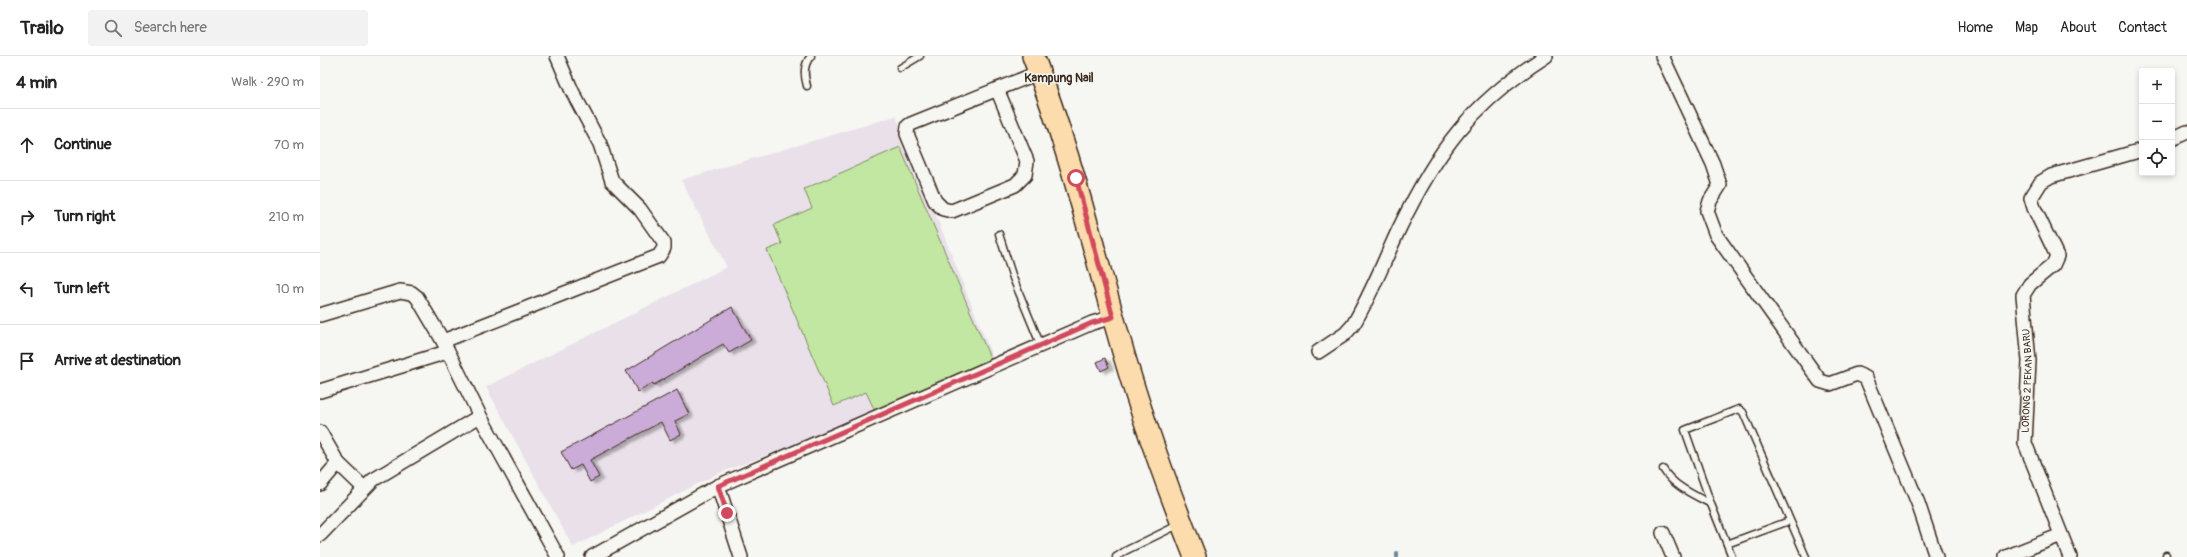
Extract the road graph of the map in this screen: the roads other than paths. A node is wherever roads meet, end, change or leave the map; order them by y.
1 (556, 56) edge
2 (811, 56) edge
3 (920, 56) edge
4 (1546, 56) edge
5 (1662, 56) edge
6 (1036, 64) edge
7 (900, 68) dead end
8 (807, 86) dead end
9 (998, 89) junction
10 (2187, 132) edge
11 (2175, 137) edge
12 (2139, 151) edge
13 (999, 234) dead end
14 (320, 315) edge
15 (1113, 317) junction
16 (445, 346) junction
17 (1041, 346) junction
18 (1318, 352) dead end
19 (320, 391) edge
20 (479, 413) junction
21 (320, 432) edge
22 (338, 463) junction
23 (1663, 469) dead end
24 (320, 484) edge
25 (718, 486) junction
26 (364, 488) junction
27 (1711, 504) junction
28 (1789, 521) junction
29 (1182, 523) junction
30 (1663, 533) dead end
31 (320, 535) edge
32 (2061, 535) junction
33 (1727, 544) junction
34 (558, 557) edge
35 (592, 557) edge
36 (740, 557) edge
37 (1116, 557) edge
38 (1195, 557) edge
39 (1673, 557) edge
40 (1732, 557) edge
41 (1806, 557) edge
42 (1936, 557) edge
43 (2006, 557) edge
44 (2070, 557) edge

1 - 16 street
2 - 8 lane
3 - 7 lane
4 - 18 street
5 - 42 street
6 - 9 street
6 - 15 main road
9 - 9 street
10 - 11 street
12 - 32 street, LORONG 2 PEKAN BARU
13 - 17 lane
14 - 16 street
15 - 17 street
15 - 29 main road
16 - 19 street
16 - 20 street
17 - 25 street
20 - 26 street
20 - 34 street
21 - 22 street
22 - 24 street
22 - 26 street
23 - 27 lane
25 - 35 street
25 - 36 street
26 - 31 street
27 - 28 lane
27 - 33 lane
28 - 33 lane
28 - 41 lane
29 - 37 lane
29 - 38 main road
30 - 39 street
32 - 43 street
32 - 44 street, LORONG 2 PEKAN BARU
33 - 40 lane

